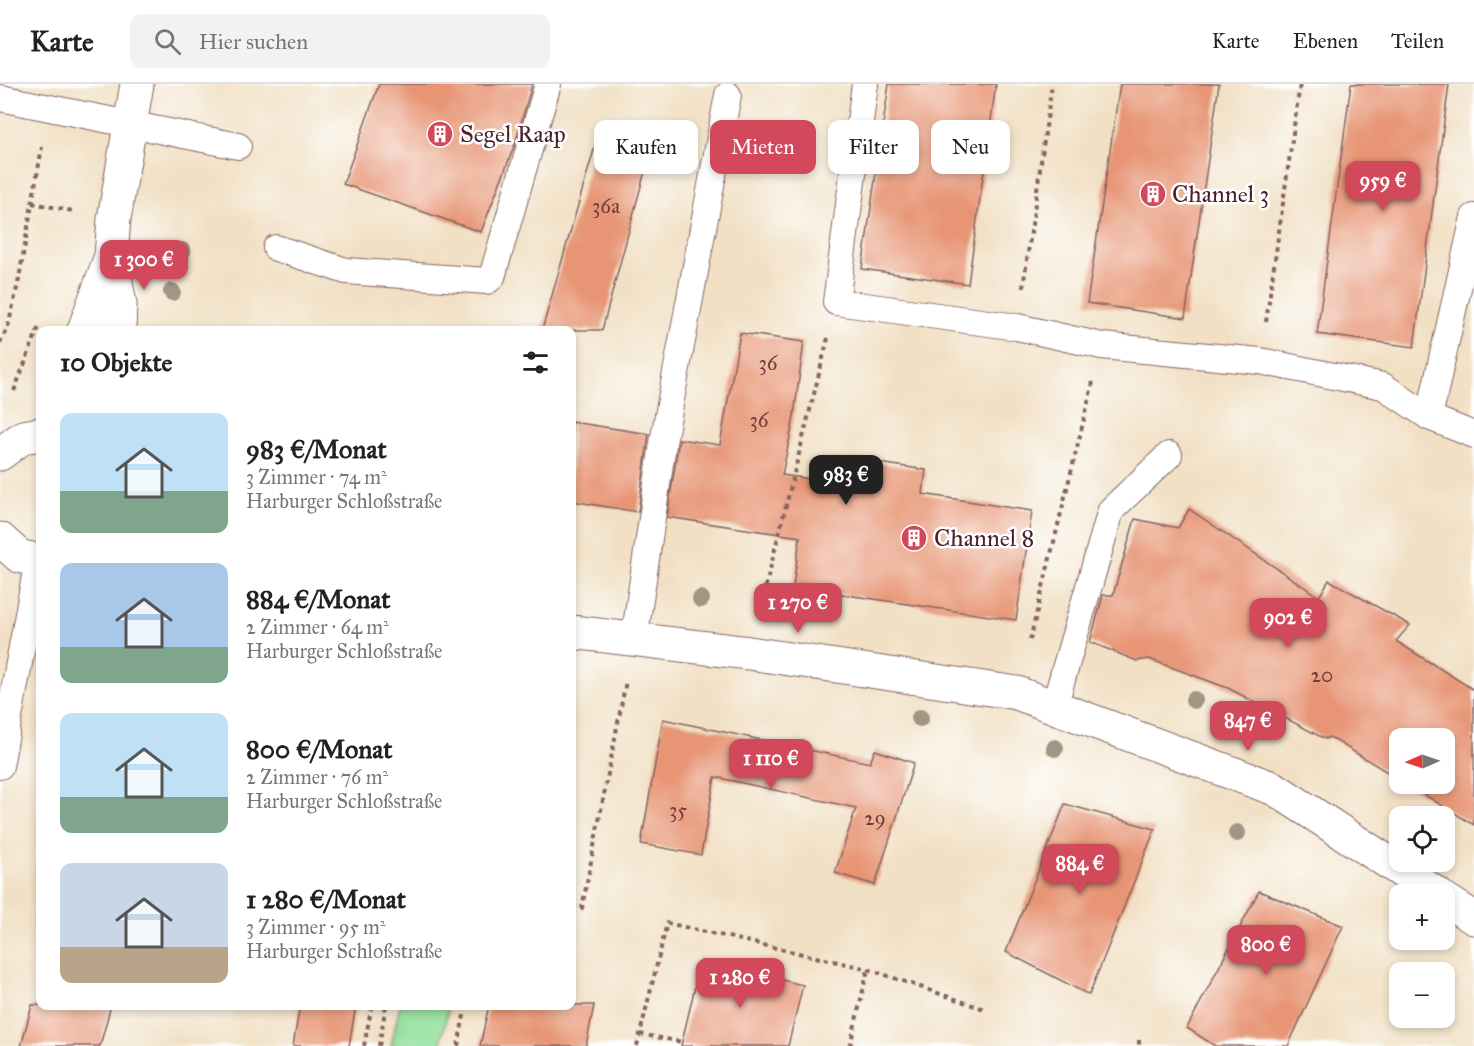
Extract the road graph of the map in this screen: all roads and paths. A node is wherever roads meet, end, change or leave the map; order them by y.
1 (137, 84) edge
2 (548, 84) edge
3 (865, 84) edge
4 (1052, 84) edge
5 (1300, 84) edge
6 (728, 95) dead end
7 (0, 98) edge
8 (48, 109) junction
9 (130, 125) junction
10 (238, 146) dead end
11 (75, 199) dead end
12 (32, 203) junction
13 (73, 211) junction
14 (81, 212) dead end
15 (1474, 218) edge
16 (71, 222) dead end
17 (276, 248) dead end
18 (111, 256) junction
19 (836, 302) junction
20 (42, 318) dead end
21 (1266, 324) dead end
22 (39, 326) edge
23 (85, 326) edge
24 (119, 326) edge
25 (1017, 327) junction
26 (36, 334) edge
27 (0, 344) edge
28 (1102, 346) junction
29 (14, 391) dead end
30 (1429, 417) junction
31 (36, 435) edge
32 (1474, 435) edge
33 (0, 454) edge
34 (1169, 455) dead end
35 (3, 545) edge
36 (36, 560) edge
37 (36, 577) edge
38 (1032, 630) dead end
39 (576, 633) edge
40 (634, 640) junction
41 (749, 653) junction
42 (1054, 707) junction
43 (0, 766) edge
44 (1422, 884) edge
45 (1455, 905) edge
46 (576, 907) edge
47 (1473, 916) edge
48 (868, 969) junction
49 (984, 1009) dead end
50 (371, 1010) edge
51 (385, 1010) edge
52 (465, 1010) edge
53 (640, 1034) junction
54 (1139, 1040) dead end
55 (682, 1042) dead end
56 (364, 1046) edge
57 (379, 1046) edge
58 (458, 1046) edge
59 (637, 1046) edge
60 (850, 1046) edge
61 (1139, 1046) edge

1 - 9 street
2 - 17 lane
3 - 19 lane
4 - 25 path
5 - 21 path
6 - 40 lane
7 - 8 lane
8 - 9 lane
8 - 12 path
9 - 10 lane
9 - 18 street
11 - 13 path
12 - 13 path
12 - 27 path
13 - 14 path
13 - 16 path
15 - 30 lane
18 - 23 street
18 - 24 street
19 - 25 lane
19 - 41 path
20 - 22 path
25 - 28 lane
26 - 29 path
28 - 30 lane
28 - 38 path
30 - 32 lane
31 - 33 street
34 - 42 lane
35 - 36 street
37 - 43 lane
39 - 40 street
40 - 41 street
40 - 46 path
41 - 42 street
42 - 44 street
45 - 47 street
48 - 49 path
48 - 53 path
48 - 60 path
50 - 56 path
51 - 57 path
52 - 58 path
53 - 55 path
53 - 59 path
54 - 61 path

